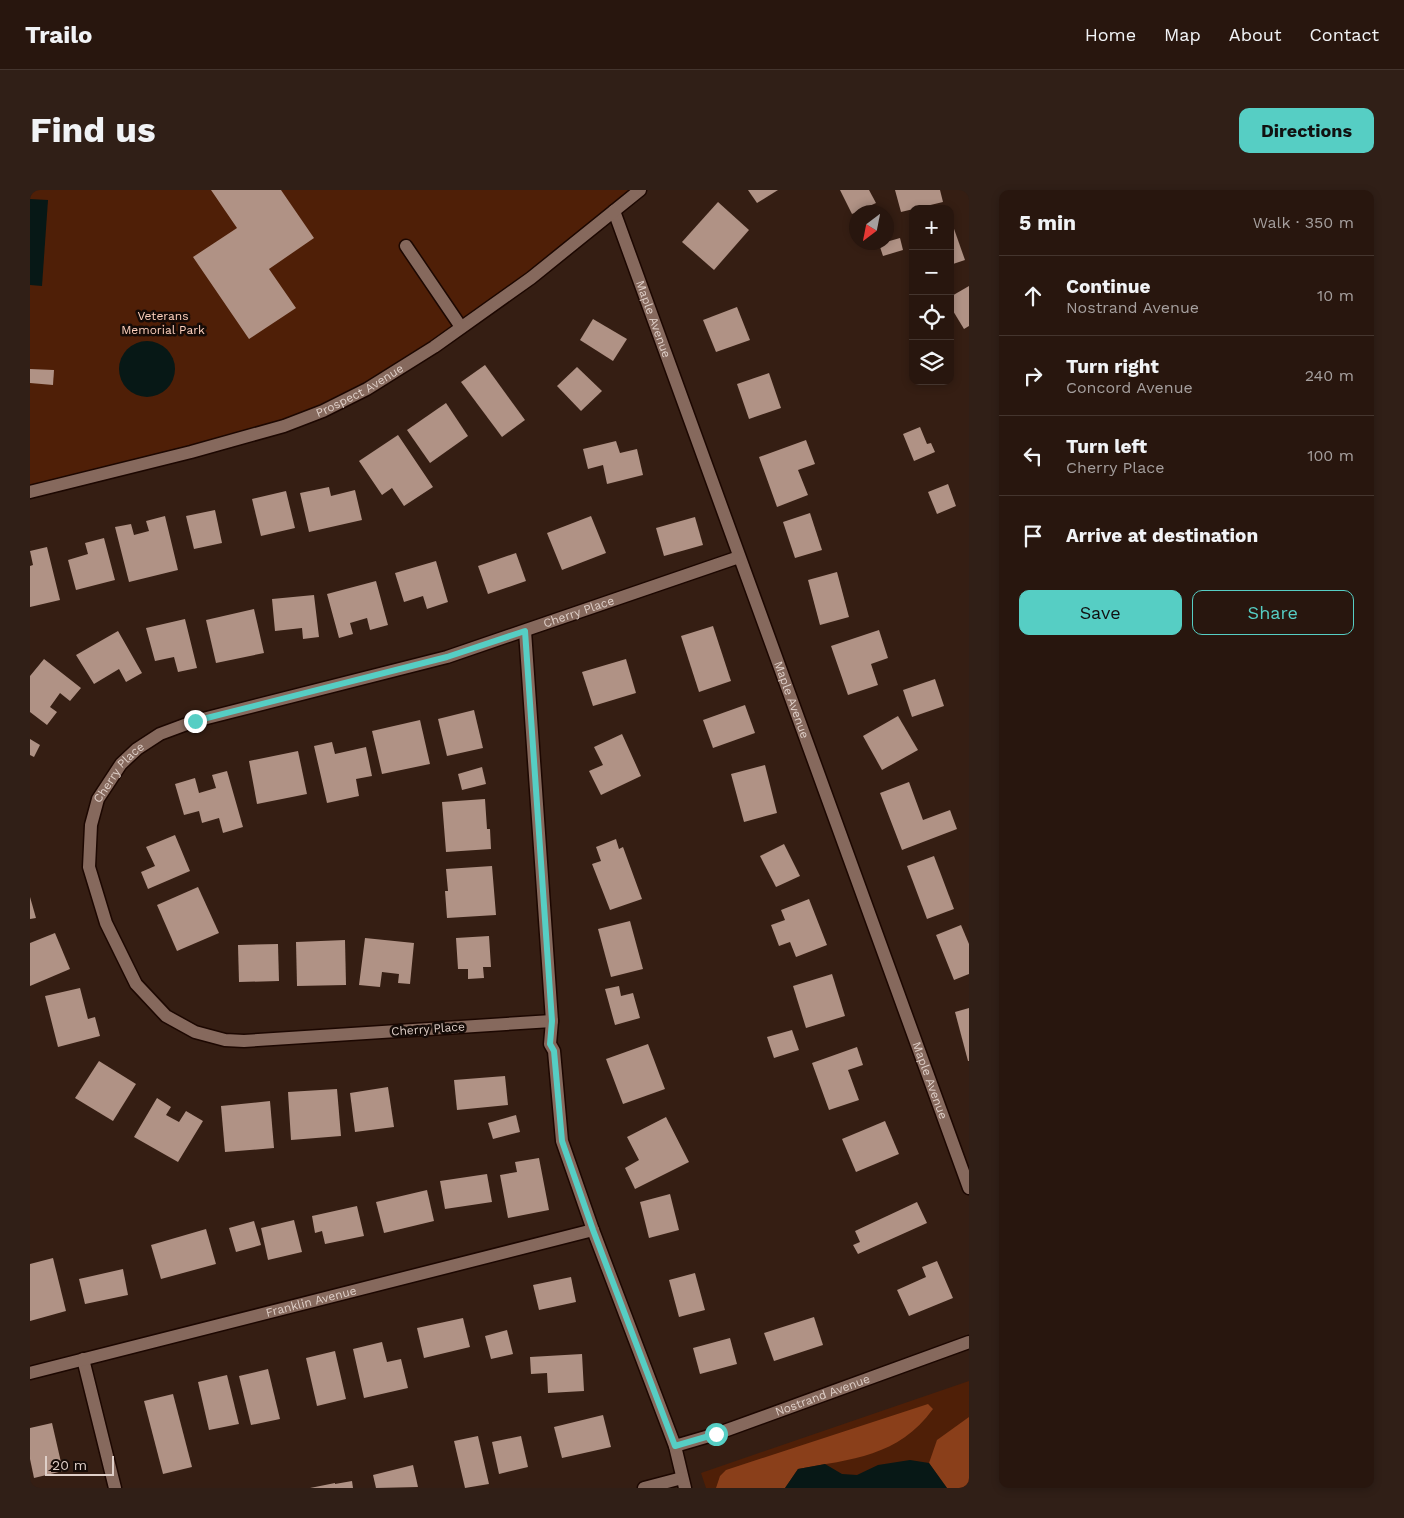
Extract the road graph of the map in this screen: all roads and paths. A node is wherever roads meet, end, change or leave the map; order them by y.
1 (640, 190) edge
2 (614, 211) junction
3 (406, 246) dead end
4 (461, 327) junction
5 (30, 492) edge
6 (739, 557) junction
7 (525, 631) junction
8 (552, 1021) junction
9 (969, 1188) edge
10 (593, 1230) junction
11 (969, 1342) edge
12 (83, 1359) junction
13 (30, 1373) edge
14 (675, 1446) junction
15 (684, 1483) edge
16 (115, 1488) edge
17 (644, 1488) edge

1 - 2 street, Prospect Avenue
2 - 4 street, Prospect Avenue
2 - 6 street, Maple Avenue
3 - 4 street
4 - 5 street, Prospect Avenue
6 - 7 street, Cherry Place
6 - 9 street, Maple Avenue
7 - 8 street
7 - 8 street, Cherry Place
8 - 10 street
10 - 12 street, Franklin Avenue
10 - 14 street
11 - 14 street, Nostrand Avenue
12 - 13 street, Franklin Avenue
12 - 16 street
14 - 15 street
15 - 17 street

